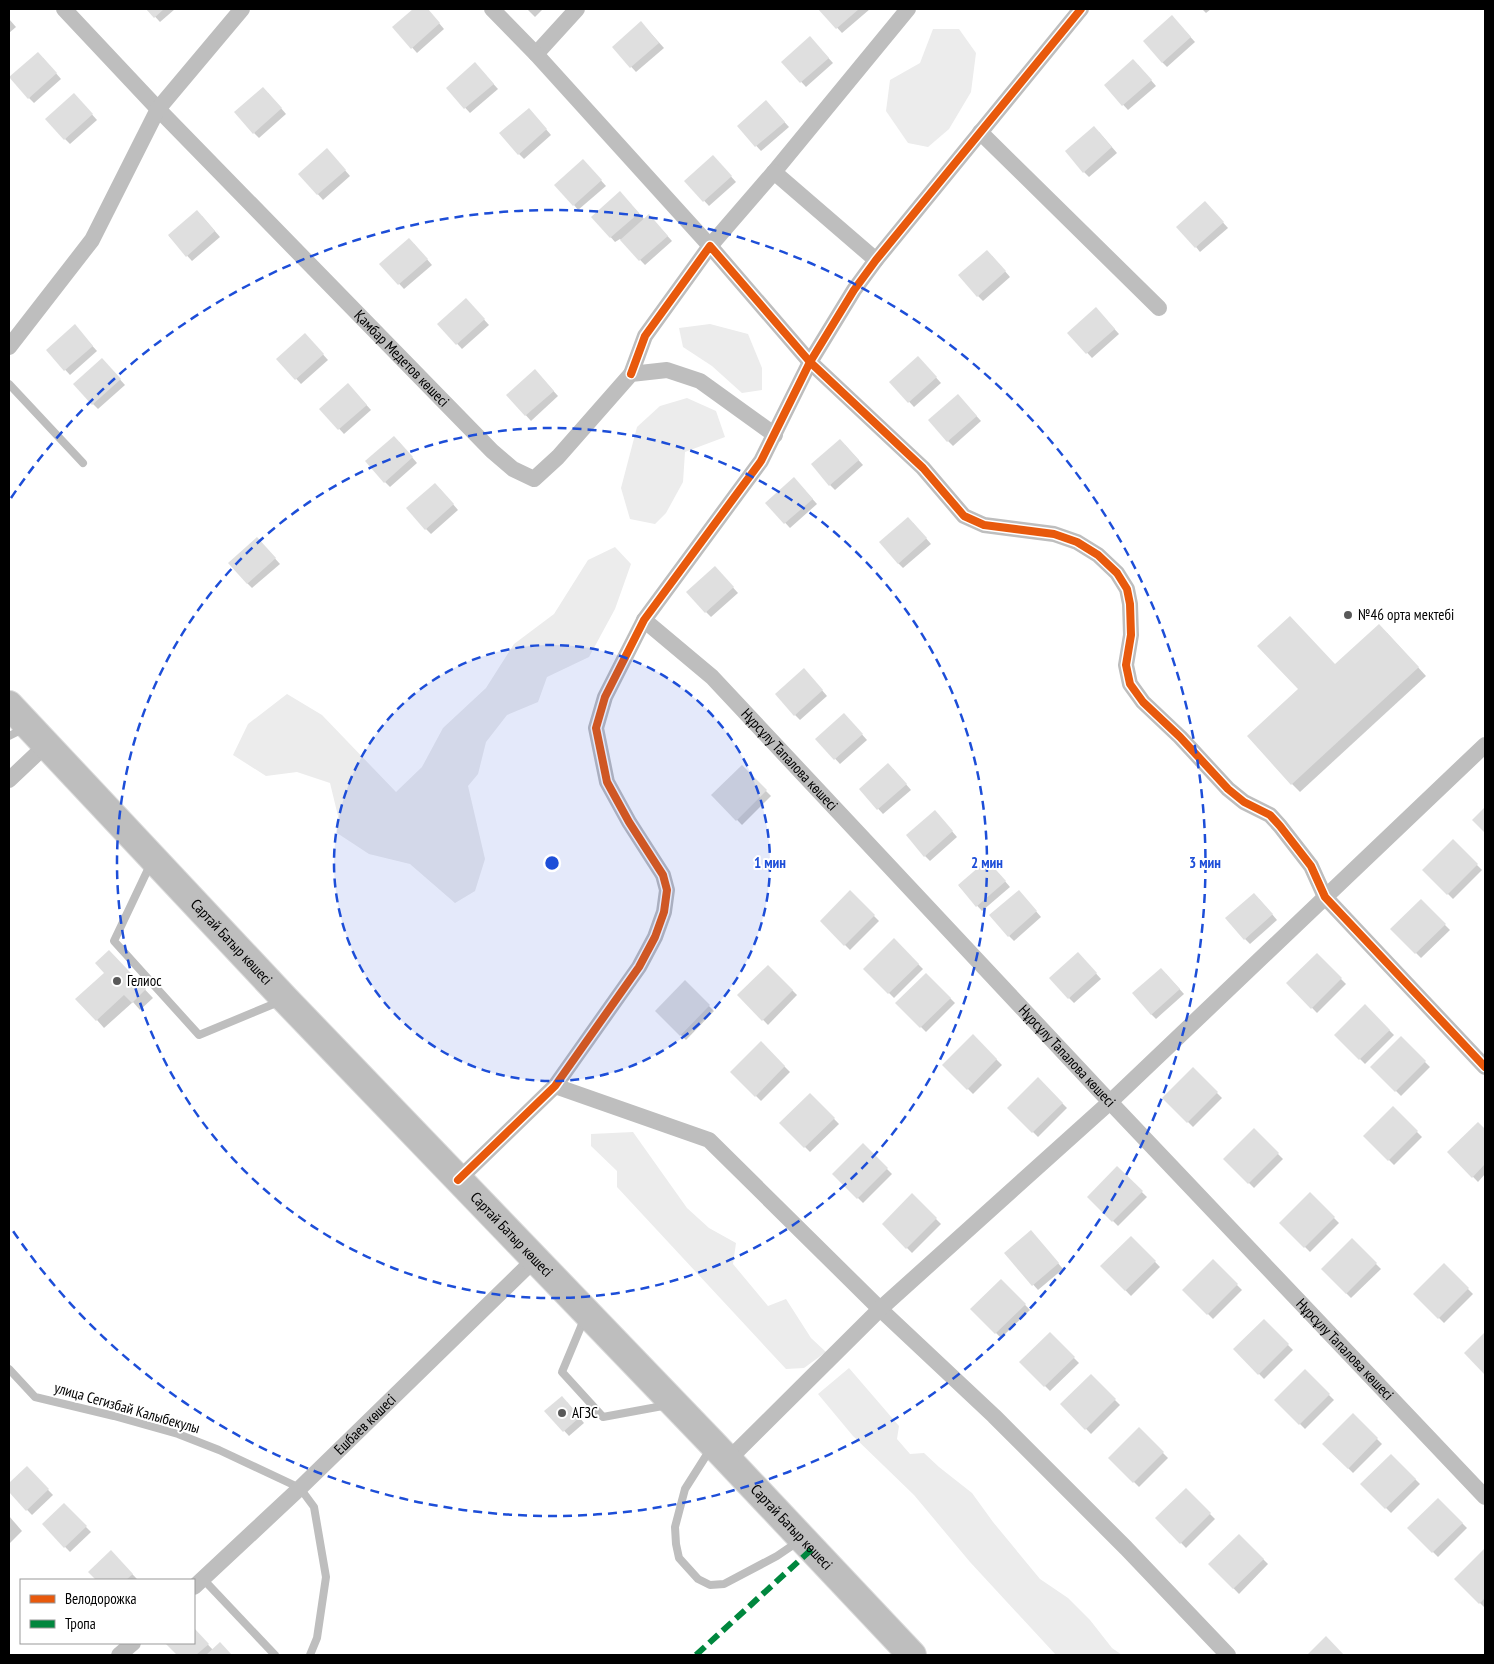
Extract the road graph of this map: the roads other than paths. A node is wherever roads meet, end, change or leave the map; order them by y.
1 (64, 9) edge
2 (242, 9) edge
3 (492, 9) edge
4 (577, 9) edge
5 (908, 9) edge
6 (1081, 9) edge
7 (536, 54) junction
8 (158, 109) junction
9 (980, 132) junction
10 (774, 172) junction
11 (710, 246) junction
12 (876, 260) junction
13 (1158, 308) dead end
14 (9, 347) edge
15 (810, 362) junction
16 (631, 374) junction
17 (9, 384) edge
18 (775, 435) junction
19 (83, 463) dead end
20 (644, 620) junction
21 (9, 705) edge
22 (28, 736) edge
23 (1485, 745) edge
24 (9, 780) edge
25 (153, 859) junction
26 (1325, 897) junction
27 (284, 999) junction
28 (1485, 1067) edge
29 (555, 1086) junction
30 (1110, 1102) junction
31 (458, 1180) junction
32 (535, 1259) junction
33 (880, 1310) junction
34 (586, 1313) junction
35 (9, 1369) edge
36 (675, 1404) junction
37 (721, 1452) junction
38 (300, 1488) junction
39 (1485, 1497) edge
40 (802, 1539) junction
41 (199, 1583) edge
42 (132, 1644) edge
43 (119, 1655) edge
44 (275, 1655) edge
45 (310, 1655) edge
46 (912, 1655) edge
47 (1228, 1655) edge

1 - 8 street, Қамбар Медетов көшесі
2 - 8 street
3 - 7 street
4 - 7 street
5 - 10 street
6 - 9 street
7 - 11 street
8 - 14 street
8 - 16 street, Қамбар Медетов көшесі
9 - 12 street
9 - 13 street
10 - 11 street
10 - 12 street
11 - 15 street
11 - 16 street
12 - 15 street
15 - 18 street
15 - 26 street
16 - 18 street
17 - 19 lane
18 - 20 street
20 - 29 street
20 - 30 street, Нұрсұлу Тапалова көшесі
21 - 22 highway, Сартай Батыр көшесі
22 - 24 street
22 - 25 highway, Сартай Батыр көшесі
23 - 26 street
25 - 27 highway, Сартай Батыр көшесі
25 - 27 lane
26 - 28 street
26 - 30 street
27 - 31 highway, Сартай Батыр көшесі
29 - 31 street
29 - 33 street
30 - 33 street
30 - 39 street, Нұрсұлу Тапалова көшесі
31 - 32 highway, Сартай Батыр көшесі
32 - 34 highway, Сартай Батыр көшесі
32 - 38 street, Ешбаев көшесі
33 - 37 street
33 - 47 street
34 - 36 highway, Сартай Батыр көшесі
34 - 36 lane
35 - 38 lane, улица Сегизбай Калыбекулы
36 - 37 highway, Сартай Батыр көшесі
37 - 40 highway, Сартай Батыр көшесі
37 - 40 lane
38 - 41 street, Ешбаев көшесі
38 - 45 lane
40 - 46 highway, Сартай Батыр көшесі
41 - 44 lane
42 - 43 street

